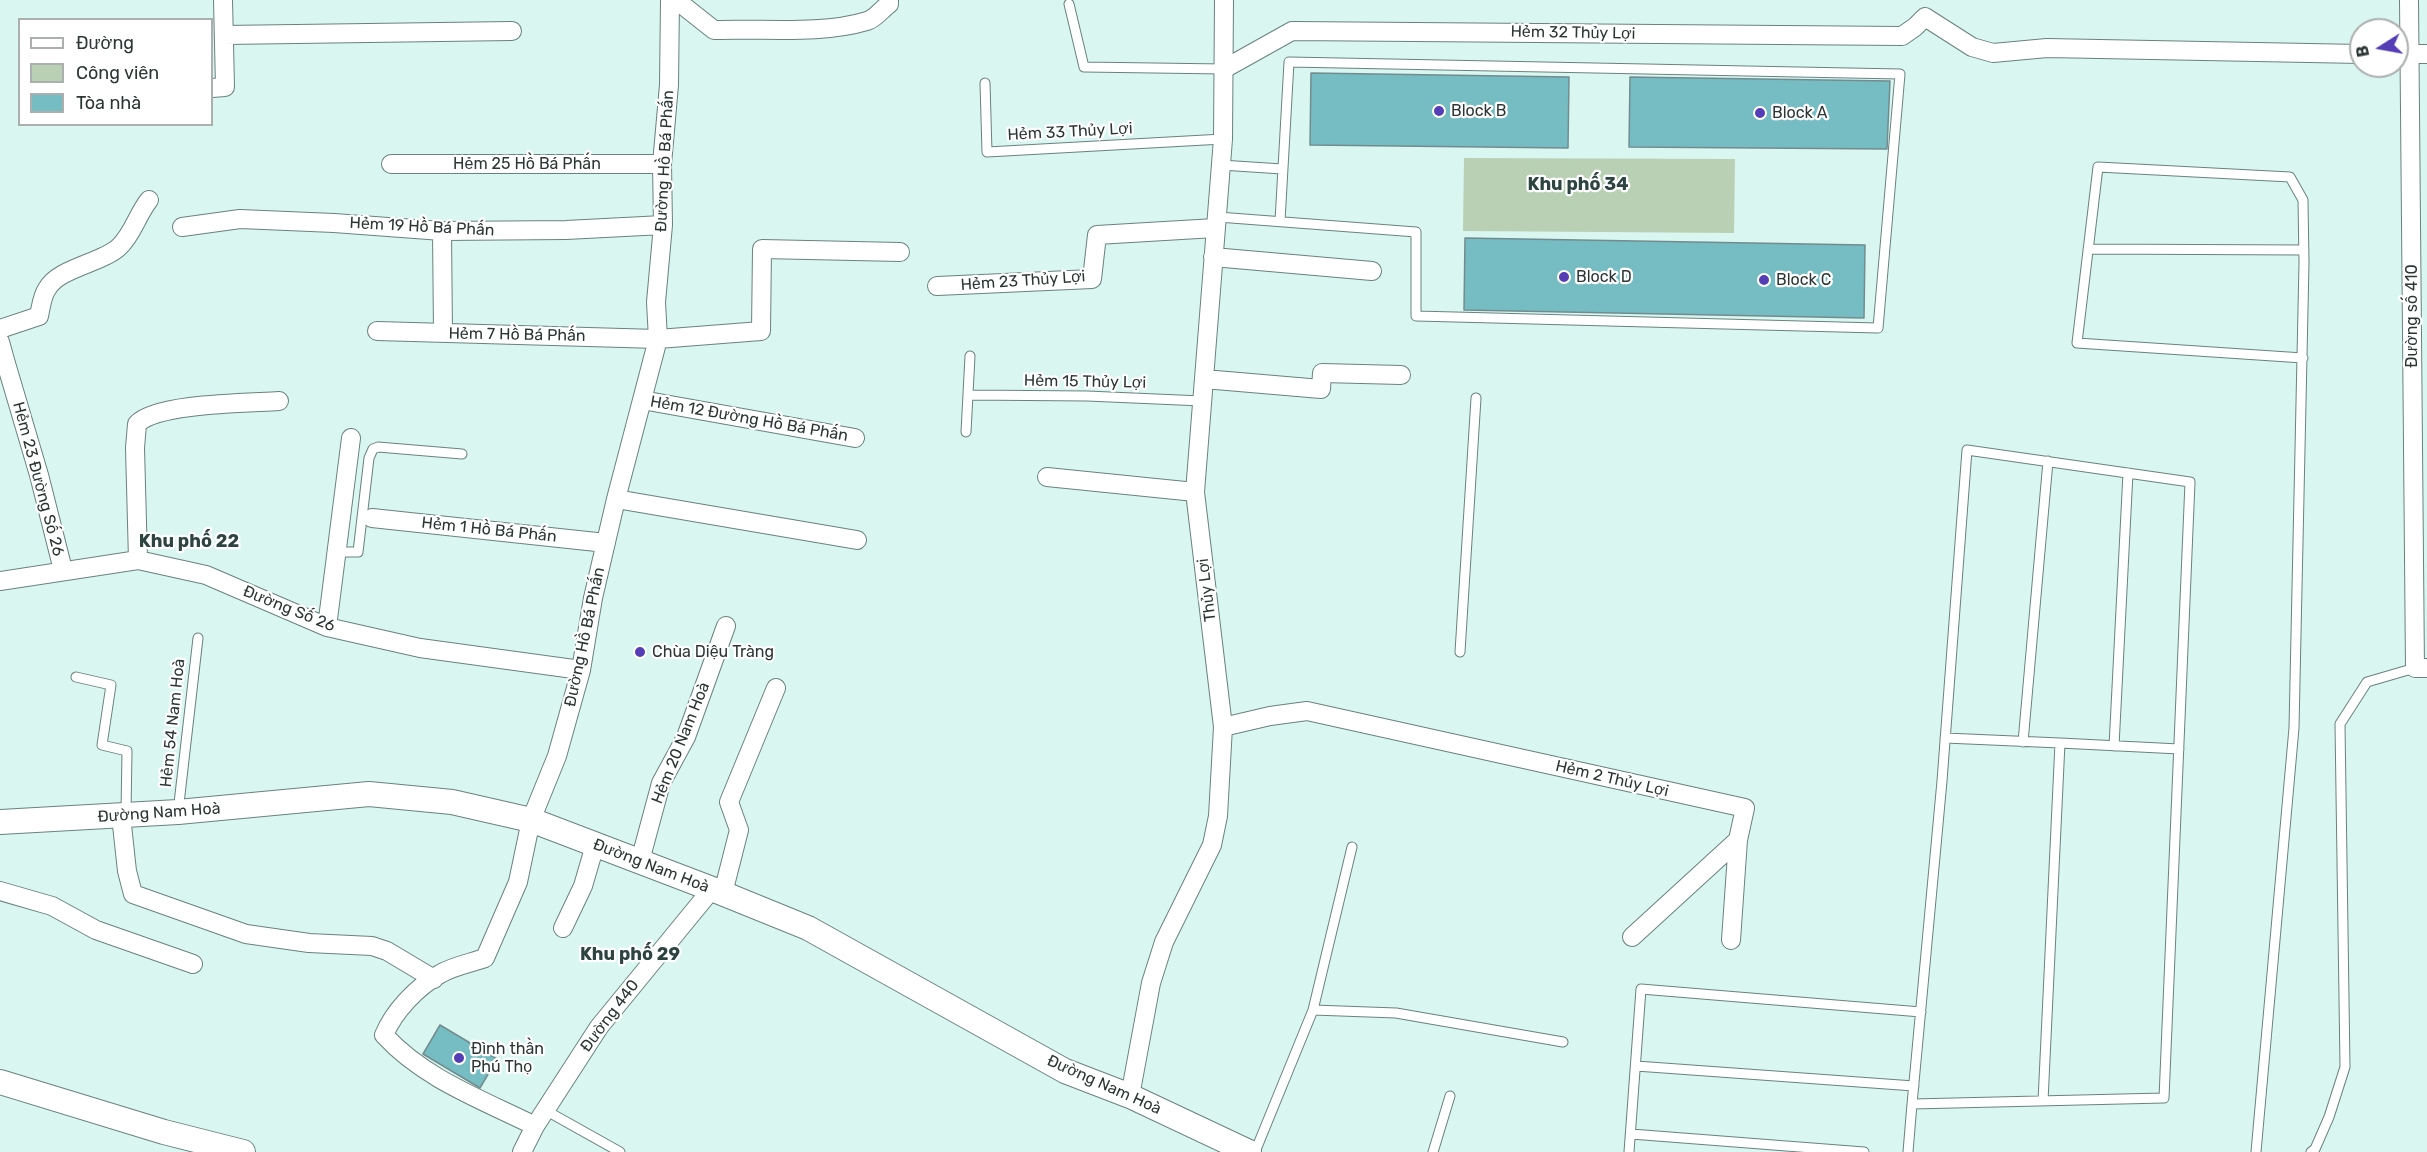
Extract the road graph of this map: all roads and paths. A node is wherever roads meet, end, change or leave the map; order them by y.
1 (223, 0) edge
2 (670, 0) edge
3 (676, 0) edge
4 (888, 0) edge
5 (1224, 0) edge
6 (2409, 0) edge
7 (1069, 4) dead end
8 (1927, 8) edge
9 (512, 31) dead end
10 (224, 35) junction
11 (2349, 54) edge
12 (2411, 54) edge
13 (1224, 69) junction
14 (985, 83) dead end
15 (213, 87) edge
16 (1223, 139) junction
17 (391, 164) dead end
18 (662, 164) junction
19 (1221, 165) junction
20 (1282, 169) junction
21 (149, 200) dead end
22 (1280, 221) junction
23 (1217, 222) junction
24 (663, 225) junction
25 (182, 227) dead end
26 (442, 231) junction
27 (2088, 249) junction
28 (2304, 250) junction
29 (900, 252) dead end
30 (1213, 257) junction
31 (1372, 271) dead end
32 (937, 286) dead end
33 (0, 329) edge
34 (377, 331) dead end
35 (443, 333) junction
36 (658, 339) junction
37 (2, 354) edge
38 (970, 356) dead end
39 (2303, 358) junction
40 (1401, 375) dead end
41 (1204, 379) junction
42 (968, 395) junction
43 (1476, 398) dead end
44 (642, 400) junction
45 (279, 401) dead end
46 (1202, 401) junction
47 (966, 432) dead end
48 (351, 438) dead end
49 (855, 438) dead end
50 (462, 454) dead end
51 (2048, 461) junction
52 (2128, 473) junction
53 (1047, 477) dead end
54 (1196, 492) junction
55 (616, 499) junction
56 (372, 518) dead end
57 (857, 540) dead end
58 (606, 543) junction
59 (338, 552) junction
60 (138, 560) junction
61 (63, 570) junction
62 (0, 581) edge
63 (726, 626) dead end
64 (327, 627) junction
65 (198, 638) dead end
66 (1460, 652) dead end
67 (2421, 668) edge
68 (581, 670) junction
69 (76, 677) dead end
70 (776, 688) dead end
71 (1223, 727) junction
72 (1945, 738) junction
73 (2023, 742) junction
74 (2060, 743) junction
75 (2114, 746) junction
76 (2179, 749) junction
77 (178, 812) junction
78 (123, 816) junction
79 (531, 820) junction
80 (0, 822) edge
81 (1738, 840) junction
82 (596, 844) junction
83 (1352, 847) dead end
84 (640, 861) junction
85 (0, 891) edge
86 (718, 891) junction
87 (563, 928) dead end
88 (1632, 937) dead end
89 (1731, 940) dead end
90 (193, 964) dead end
91 (434, 979) junction
92 (1313, 1010) junction
93 (1921, 1012) junction
94 (1563, 1042) dead end
95 (1636, 1066) junction
96 (0, 1082) edge
97 (1914, 1086) junction
98 (1130, 1096) junction
99 (1450, 1096) dead end
100 (2043, 1101) junction
101 (1912, 1104) junction
102 (540, 1118) junction
103 (1631, 1134) junction
104 (243, 1152) edge
105 (522, 1152) edge
106 (620, 1152) edge
107 (1249, 1152) edge
108 (1255, 1152) edge
109 (1433, 1152) edge
110 (1629, 1152) edge
111 (1864, 1152) edge
112 (1908, 1152) edge
113 (2256, 1152) edge
114 (2311, 1152) edge

1 - 10 street
2 - 18 street, Đường Hồ Bá Phấn
3 - 4 street
5 - 13 street, Thủy Lợi
6 - 12 street, Đường số 410
7 - 13 lane
8 - 11 street
8 - 13 street, Hẻm 32 Thủy Lợi
9 - 10 street
10 - 15 street
12 - 67 street, Đường số 410
13 - 16 street, Thủy Lợi
14 - 16 lane, Hẻm 33 Thủy Lợi
16 - 19 street, Thủy Lợi
17 - 18 street, Hẻm 25 Hồ Bá Phấn
18 - 24 street, Đường Hồ Bá Phấn
19 - 20 lane
19 - 23 street, Thủy Lợi
20 - 22 lane
20 - 22 lane
21 - 33 street
22 - 23 lane
23 - 30 street, Thủy Lợi
23 - 32 street, Hẻm 23 Thủy Lợi
24 - 26 street, Hẻm 19 Hồ Bá Phấn
24 - 36 street, Đường Hồ Bá Phấn
25 - 26 street, Hẻm 19 Hồ Bá Phấn
26 - 35 street
27 - 28 lane
27 - 28 lane
27 - 39 lane
28 - 39 lane
29 - 36 street, Hẻm 7 Hồ Bá Phấn
30 - 31 street
30 - 41 street, Thủy Lợi
34 - 35 street, Hẻm 7 Hồ Bá Phấn
35 - 36 street, Hẻm 7 Hồ Bá Phấn
36 - 44 street, Đường Hồ Bá Phấn
37 - 61 street, Hẻm 23 Đường Số 26
38 - 42 lane
39 - 113 lane
40 - 41 street
41 - 46 street, Thủy Lợi
42 - 46 lane, Hẻm 15 Thủy Lợi
42 - 47 lane
43 - 66 lane
44 - 49 street, Hẻm 12 Đường Hồ Bá Phấn
44 - 55 street, Đường Hồ Bá Phấn
45 - 60 street
46 - 54 street, Thủy Lợi
48 - 59 street
50 - 59 lane
51 - 52 lane
51 - 72 lane
51 - 73 lane
52 - 75 lane
52 - 76 lane
53 - 54 street
54 - 71 street, Thủy Lợi
55 - 57 street
55 - 58 street, Đường Hồ Bá Phấn
56 - 58 street, Hẻm 1 Hồ Bá Phấn
58 - 68 street, Đường Hồ Bá Phấn
59 - 64 street
60 - 61 street, Đường Số 26
60 - 64 street, Đường Số 26
61 - 62 street, Đường Số 26
63 - 84 street, Hẻm 20 Nam Hoà
64 - 68 street, Đường Số 26
65 - 77 lane, Hẻm 54 Nam Hoà
67 - 114 lane
68 - 79 street, Đường Hồ Bá Phấn
69 - 78 lane
70 - 86 street
71 - 81 street, Hẻm 2 Thủy Lợi
71 - 98 street, Thủy Lợi
72 - 73 lane
72 - 93 lane
73 - 74 lane
74 - 75 lane
74 - 100 lane
75 - 76 lane
76 - 100 lane
77 - 78 street, Đường Nam Hoà
77 - 79 street, Đường Nam Hoà
78 - 80 street, Đường Nam Hoà
78 - 91 street
79 - 82 street, Đường Nam Hoà
79 - 91 street, Đường Hồ Bá Phấn
81 - 88 street
81 - 89 street
82 - 84 street, Đường Nam Hoà
82 - 87 street
83 - 92 lane
84 - 86 street, Đường Nam Hoà
85 - 90 street
86 - 98 street, Đường Nam Hoà
86 - 102 street, Đường 440
91 - 102 street, Đường Hồ Bá Phấn
92 - 94 lane
92 - 108 lane
93 - 95 lane
93 - 97 lane
95 - 97 lane
95 - 103 lane
96 - 104 street
97 - 101 lane
98 - 107 street, Đường Nam Hoà
99 - 109 lane
100 - 101 lane
101 - 112 lane
102 - 105 street, Đường 440
102 - 106 lane
103 - 110 lane
103 - 111 lane

